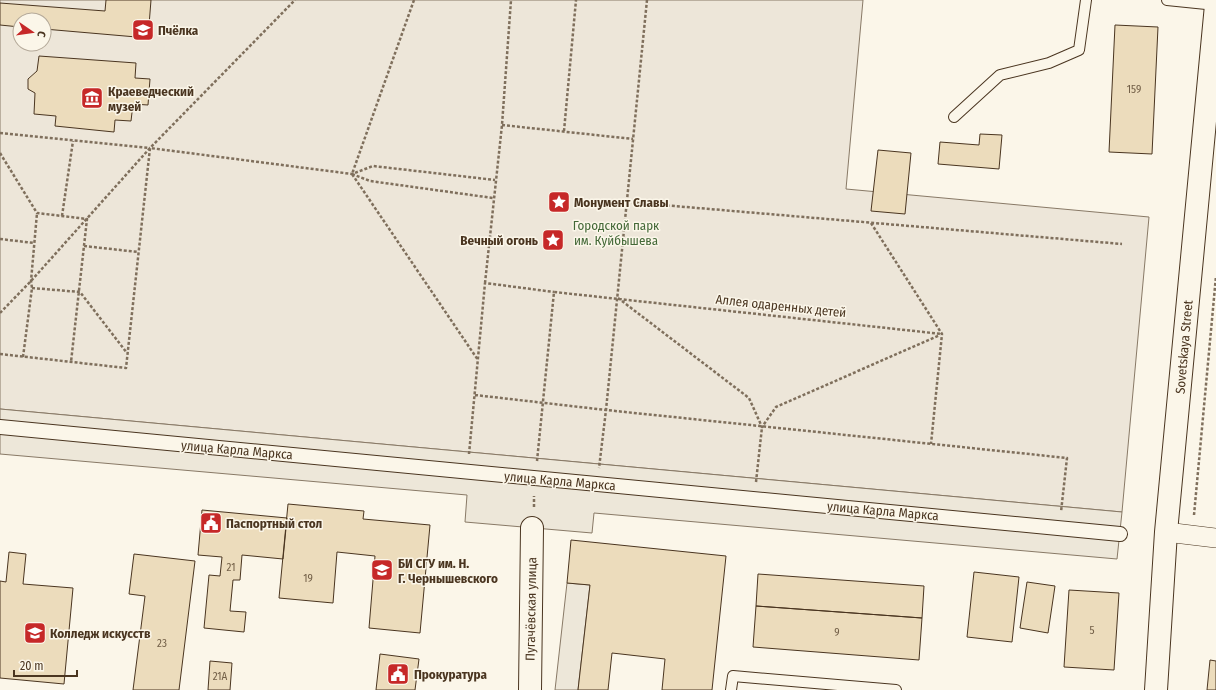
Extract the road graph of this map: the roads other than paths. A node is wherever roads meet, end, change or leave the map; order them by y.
1 (1086, 0) edge
2 (1167, 0) edge
3 (1216, 5) edge
4 (954, 117) dead end
5 (0, 427) edge
6 (532, 528) road end
7 (1166, 532) junction
8 (1120, 534) dead end
9 (1216, 538) edge
10 (530, 690) edge
11 (731, 690) edge
12 (896, 690) edge
13 (1156, 690) edge

1 - 4 lane
2 - 3 lane
3 - 7 street, Sovetskaya Street
5 - 8 street, улица Карла Маркса
6 - 10 street, Пугачёвская улица
7 - 9 street
7 - 13 street, Sovetskaya Street
11 - 12 lane

